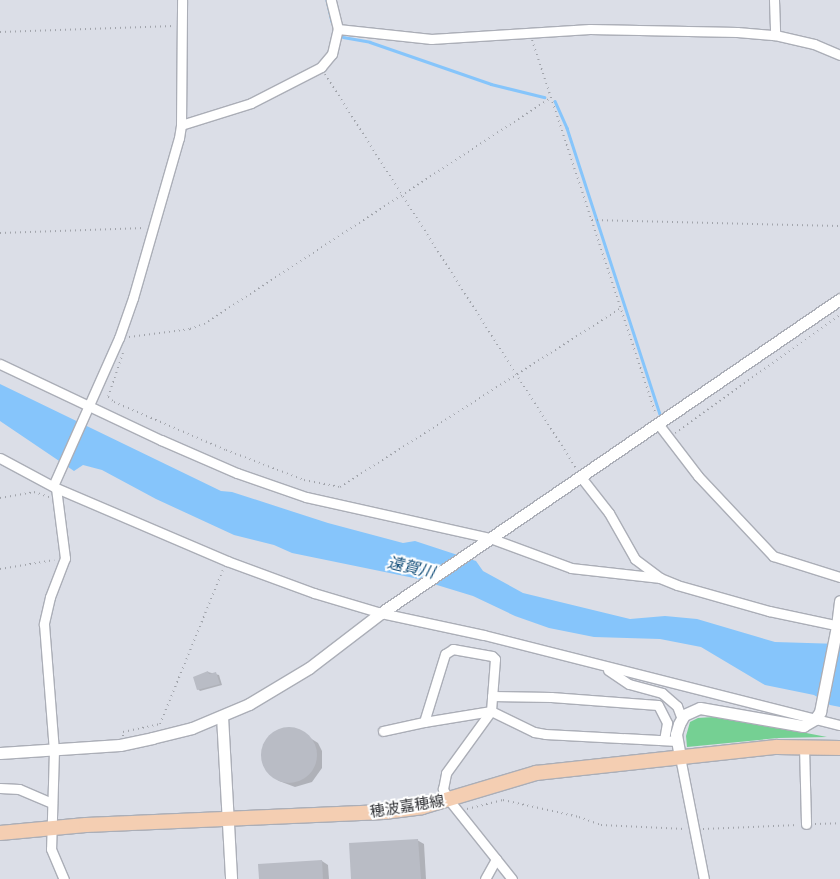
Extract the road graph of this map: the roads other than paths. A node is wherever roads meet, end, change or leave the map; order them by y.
1 (182, 0) edge
2 (331, 0) edge
3 (774, 0) edge
4 (338, 29) junction
5 (775, 35) junction
6 (840, 54) edge
7 (181, 125) junction
8 (840, 299) edge
9 (0, 364) edge
10 (89, 408) junction
11 (659, 425) junction
12 (0, 458) edge
13 (580, 476) junction
14 (54, 486) junction
15 (486, 541) junction
16 (840, 577) edge
17 (660, 578) junction
18 (840, 601) edge
19 (386, 611) junction
20 (838, 628) edge
21 (601, 665) junction
22 (492, 696) junction
23 (490, 711) junction
24 (222, 716) junction
25 (818, 716) junction
26 (682, 719) junction
27 (424, 722) junction
28 (840, 724) edge
29 (383, 731) dead end
30 (664, 740) junction
31 (677, 741) junction
32 (804, 746) junction
33 (840, 748) edge
34 (54, 750) junction
35 (0, 754) edge
36 (680, 757) junction
37 (0, 788) edge
38 (449, 800) junction
39 (52, 803) junction
40 (227, 817) junction
41 (806, 824) road end
42 (50, 828) junction
43 (0, 833) edge
44 (496, 859) junction
45 (64, 879) edge
46 (231, 879) edge
47 (485, 879) edge
48 (512, 879) edge
49 (704, 879) edge

1 - 7 street
2 - 4 street
3 - 5 street
4 - 5 street
4 - 7 street
5 - 6 street
7 - 10 street
8 - 11 street
9 - 10 street
10 - 14 street
10 - 15 street
11 - 13 street
11 - 16 street
12 - 14 street
13 - 15 street
13 - 17 street
14 - 19 street
14 - 34 street
15 - 17 street
15 - 19 street
17 - 20 street
18 - 20 street
19 - 21 street
19 - 24 street
20 - 25 street
21 - 25 street
21 - 26 street
22 - 23 street
22 - 27 street
22 - 30 street
23 - 27 street
23 - 30 street
23 - 38 street
24 - 34 street
24 - 40 street
25 - 26 street
25 - 28 street
26 - 31 street
27 - 29 street
30 - 31 street
31 - 36 street
32 - 33 main road, 穂波嘉穂線
32 - 36 main road, 穂波嘉穂線
32 - 41 street
34 - 35 street
34 - 39 street
36 - 38 main road, 穂波嘉穂線
36 - 49 street
37 - 39 street
38 - 40 main road, 穂波嘉穂線
38 - 44 street
39 - 42 street
40 - 42 main road, 穂波嘉穂線
40 - 46 street
42 - 43 main road, 穂波嘉穂線
42 - 45 street
44 - 47 street
44 - 48 street

